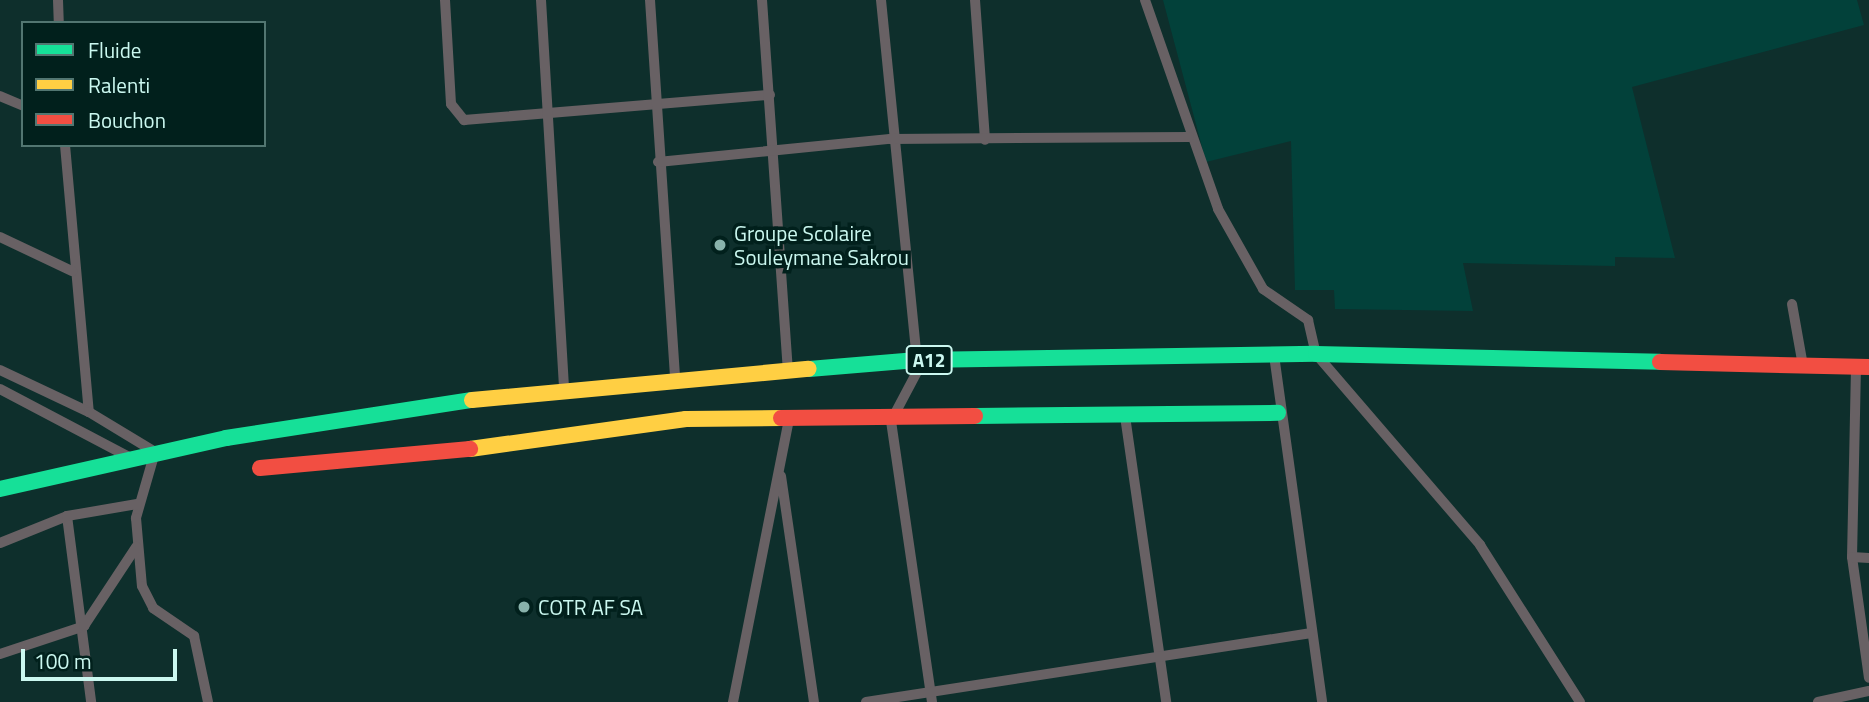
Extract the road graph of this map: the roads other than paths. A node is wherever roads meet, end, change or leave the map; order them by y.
1 (58, 0) edge
2 (445, 0) edge
3 (541, 0) edge
4 (650, 0) edge
5 (762, 0) edge
6 (881, 0) edge
7 (975, 0) edge
8 (1145, 0) edge
9 (59, 21) edge
10 (770, 95) junction
11 (0, 96) edge
12 (655, 101) junction
13 (21, 105) edge
14 (547, 111) junction
15 (1189, 137) junction
16 (890, 139) junction
17 (985, 140) junction
18 (65, 147) edge
19 (774, 147) junction
20 (658, 162) junction
21 (0, 237) edge
22 (72, 271) junction
23 (1792, 304) dead end
24 (1316, 354) junction
25 (1274, 355) junction
26 (917, 360) junction
27 (1803, 366) junction
28 (1863, 367) edge
29 (788, 369) junction
30 (0, 370) edge
31 (676, 376) junction
32 (564, 387) junction
33 (0, 389) edge
34 (89, 412) junction
35 (1278, 413) junction
36 (1125, 416) junction
37 (789, 418) junction
38 (891, 421) junction
39 (155, 453) junction
40 (131, 458) junction
41 (260, 467) dead end
42 (780, 467) junction
43 (0, 489) edge
44 (137, 504) junction
45 (67, 516) junction
46 (0, 543) edge
47 (136, 547) junction
48 (1852, 557) junction
49 (1869, 558) edge
50 (84, 626) junction
51 (1310, 634) junction
52 (0, 654) edge
53 (1159, 656) junction
54 (1869, 678) edge
55 (1869, 691) edge
56 (931, 697) edge
57 (91, 702) edge
58 (208, 702) edge
59 (733, 702) edge
60 (814, 702) edge
61 (866, 702) edge
62 (1166, 702) edge
63 (1322, 702) edge
64 (1580, 702) edge
65 (1818, 702) edge

1 - 9 street
2 - 14 street
3 - 14 street
4 - 12 street
5 - 10 street
6 - 16 street
7 - 17 street
8 - 15 street
10 - 12 street
10 - 19 street
11 - 13 street
12 - 14 street
12 - 20 street
14 - 32 street
15 - 17 street
15 - 24 street
16 - 17 street
16 - 19 street
16 - 26 street
18 - 22 street
19 - 20 street
19 - 29 street
20 - 31 street
21 - 22 street
22 - 34 street
23 - 27 street
24 - 25 main road, A12
24 - 27 main road, A12
24 - 64 street
25 - 26 main road, A12
25 - 35 street
26 - 29 main road, A12
26 - 38 street
27 - 28 main road, A12
28 - 48 street
29 - 31 main road, A12
30 - 34 street
31 - 32 main road, A12
32 - 39 main road, A12
33 - 40 street
34 - 39 street
35 - 36 main road
35 - 51 street
36 - 38 main road
36 - 53 street
37 - 38 main road
37 - 41 main road
37 - 42 street
38 - 56 street
39 - 40 main road, A12
39 - 44 street
40 - 43 main road, A12
42 - 59 street
42 - 60 street
44 - 45 street
44 - 47 street
45 - 46 street
45 - 50 street
47 - 50 street
47 - 58 street
48 - 49 street
48 - 54 street
50 - 52 street
50 - 57 street
51 - 53 street
51 - 63 street
53 - 56 street
53 - 62 street
55 - 65 street
56 - 61 street

